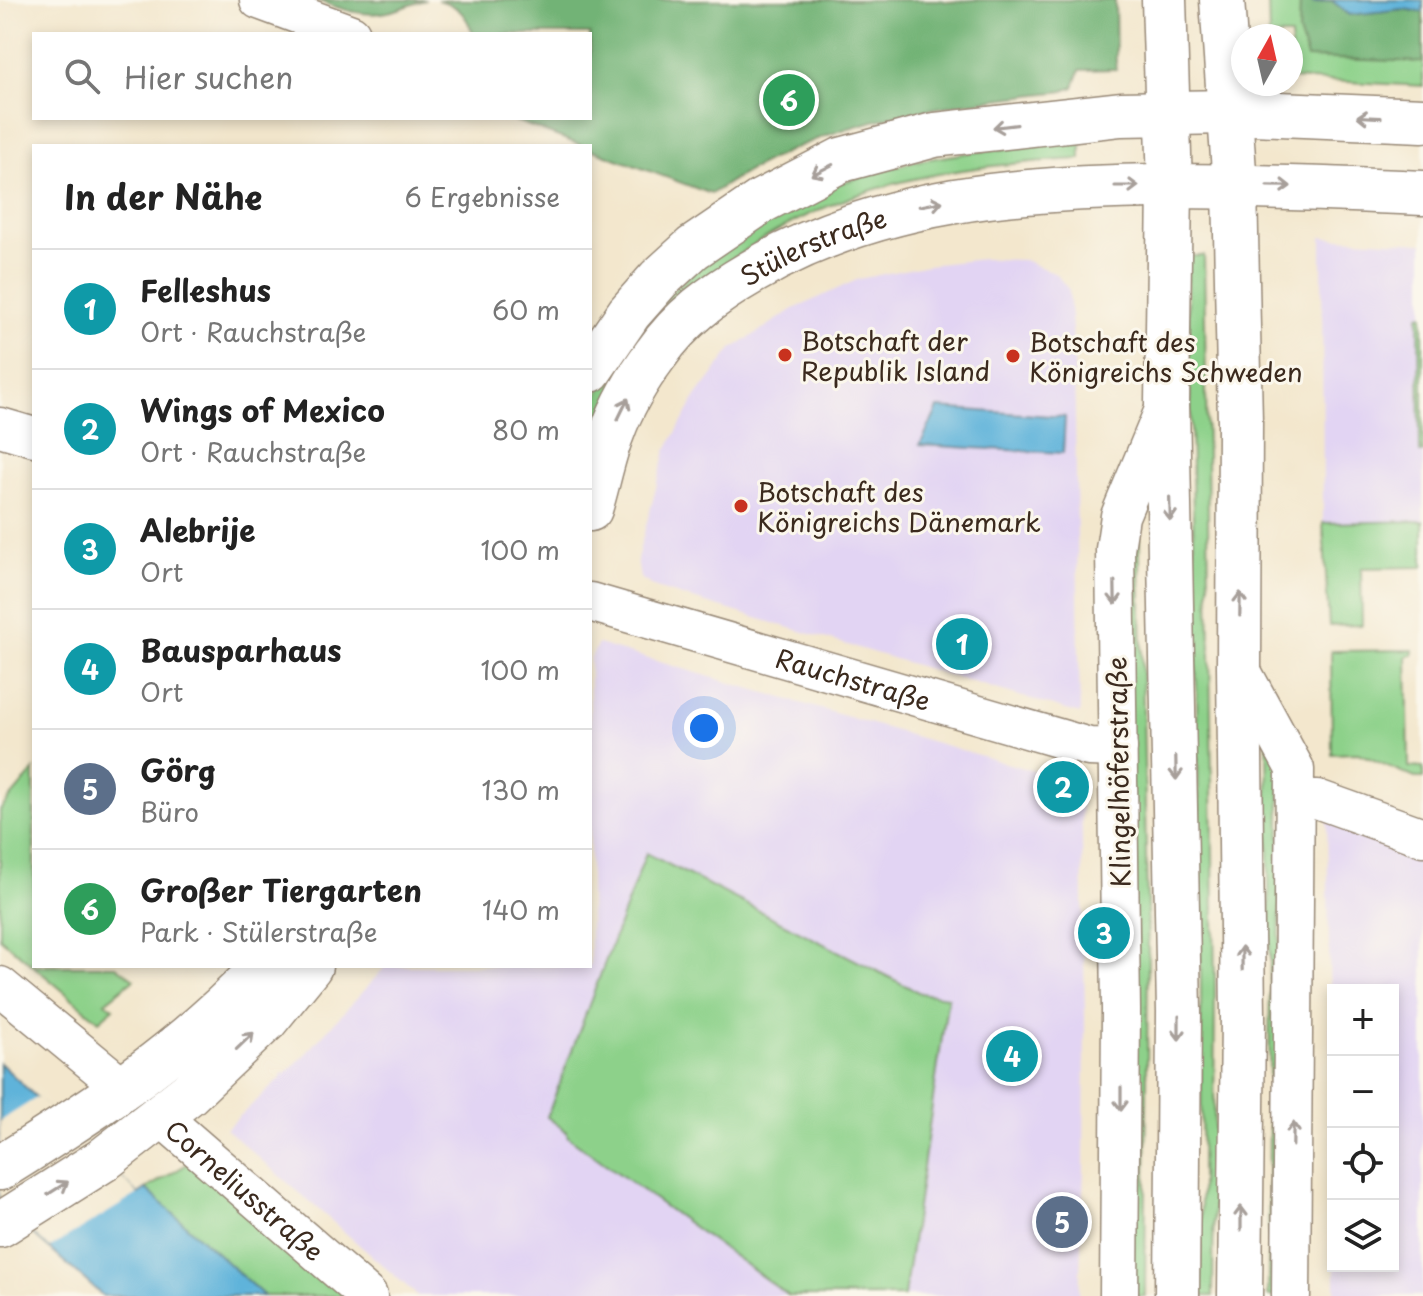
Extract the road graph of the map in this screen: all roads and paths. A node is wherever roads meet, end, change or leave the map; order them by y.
1 (259, 0) edge
2 (1164, 0) edge
3 (1222, 0) edge
4 (346, 32) edge
5 (1167, 112) junction
6 (1229, 112) junction
7 (1423, 120) edge
8 (1170, 186) junction
9 (1235, 186) junction
10 (1423, 193) edge
11 (592, 367) edge
12 (1167, 403) junction
13 (0, 427) edge
14 (32, 436) edge
15 (592, 502) edge
16 (592, 603) edge
17 (1239, 666) junction
18 (1118, 748) junction
19 (1295, 799) junction
20 (1423, 837) edge
21 (262, 968) edge
22 (308, 968) edge
23 (0, 986) edge
24 (124, 1088) junction
25 (159, 1115) junction
26 (0, 1168) edge
27 (7, 1221) edge
28 (368, 1296) edge
29 (1119, 1296) edge
30 (1177, 1296) edge
31 (1240, 1296) edge
32 (1291, 1296) edge

1 - 4 street
2 - 5 main road, Klingelhöferstraße
3 - 6 main road
5 - 6 main road
5 - 8 main road, Klingelhöferstraße
5 -> 11 main road
7 -> 6 main road
6 - 9 main road
8 - 9 main road, Stülerstraße
8 - 12 main road, Klingelhöferstraße
15 -> 8 main road, Stülerstraße
9 -> 10 main road, Stülerstraße
17 -> 9 main road
12 -> 18 street, Klingelhöferstraße
12 -> 30 main road, Klingelhöferstraße
13 - 14 street
16 - 18 street, Rauchstraße
17 - 19 street
31 -> 17 main road
18 -> 29 street, Klingelhöferstraße
19 - 20 street
32 -> 19 street
21 - 24 main road
25 -> 22 main road
23 - 24 street
24 - 25 main road
24 - 26 main road
27 -> 25 main road
25 - 28 street, Corneliusstraße

